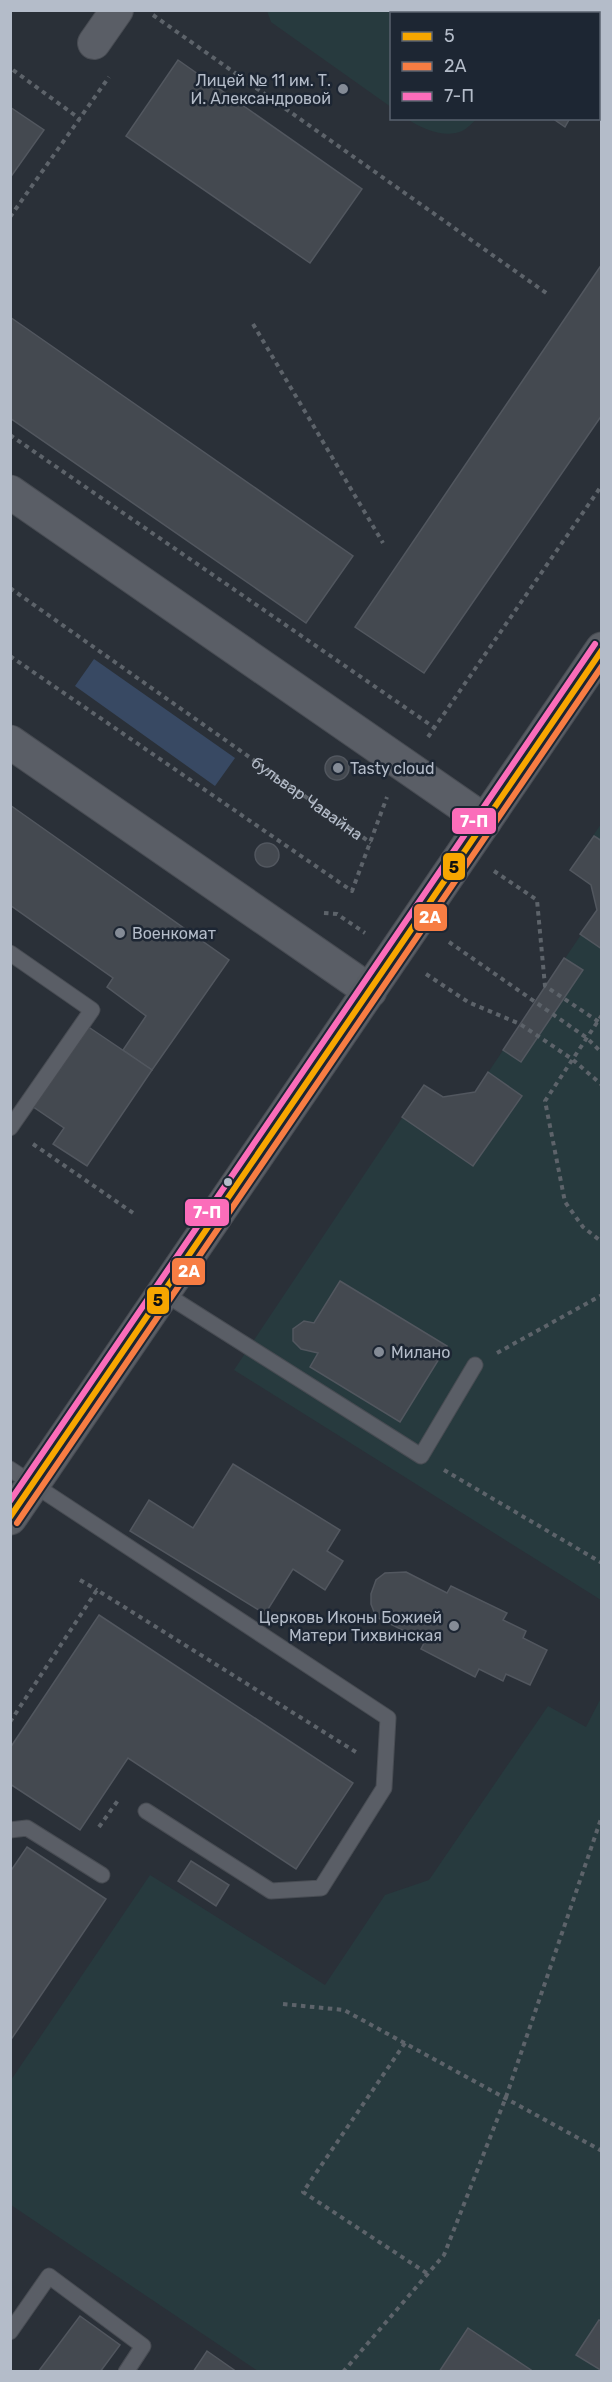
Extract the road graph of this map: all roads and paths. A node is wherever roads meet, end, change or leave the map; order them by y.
1 (117, 10) edge
2 (157, 10) edge
3 (153, 15) junction
4 (147, 25) dead end
5 (94, 43) dead end
6 (13, 70) dead end
7 (114, 71) dead end
8 (80, 119) junction
9 (10, 217) edge
10 (549, 295) dead end
11 (253, 324) dead end
12 (10, 435) edge
13 (602, 485) edge
14 (10, 492) edge
15 (383, 543) dead end
16 (10, 588) edge
17 (602, 649) edge
18 (10, 656) edge
19 (592, 683) edge
20 (10, 742) edge
21 (386, 798) dead end
22 (485, 821) junction
23 (371, 843) junction
24 (449, 942) dead end
25 (10, 953) edge
26 (370, 991) junction
27 (602, 1016) edge
28 (587, 1038) junction
29 (602, 1053) edge
30 (10, 1128) edge
31 (28, 1141) dead end
32 (136, 1215) dead end
33 (602, 1242) edge
34 (602, 1262) edge
35 (602, 1279) edge
36 (165, 1294) junction
37 (602, 1295) edge
38 (475, 1365) joint
39 (421, 1456) junction
40 (22, 1477) edge
41 (10, 1518) edge
42 (602, 1563) edge
43 (80, 1580) dead end
44 (97, 1590) junction
45 (10, 1722) edge
46 (361, 1755) dead end
47 (124, 1792) dead end
48 (146, 1811) dead end
49 (602, 1816) edge
50 (99, 1827) dead end
51 (10, 1830) edge
52 (102, 1875) dead end
53 (283, 2004) dead end
54 (405, 2043) junction
55 (506, 2097) junction
56 (602, 2151) edge
57 (428, 2274) junction
58 (10, 2332) edge
59 (126, 2372) edge
60 (343, 2372) edge

1 - 5 street
2 - 3 path
3 - 4 path
3 - 10 path
6 - 8 path
7 - 8 path
8 - 9 path
11 - 15 path
12 - 13 path
14 - 22 street
16 - 23 path, бульвар Чавайна
17 - 19 main road
18 - 23 path, бульвар Чавайна
19 - 22 main road
20 - 26 street
21 - 23 path
22 - 26 main road
24 - 28 path
25 - 30 lane
26 - 36 main road
27 - 28 path
28 - 29 path
28 - 33 path
31 - 32 path
34 - 35 path
36 - 39 lane
36 - 40 main road
37 - 38 path
38 - 39 lane
39 - 42 path
40 - 41 main road
40 - 48 lane
43 - 44 path
44 - 45 path
44 - 46 path
47 - 50 path
49 - 55 path
51 - 52 lane
53 - 54 path
54 - 55 path
54 - 57 path
55 - 56 path
55 - 57 path
57 - 60 path
58 - 59 lane

